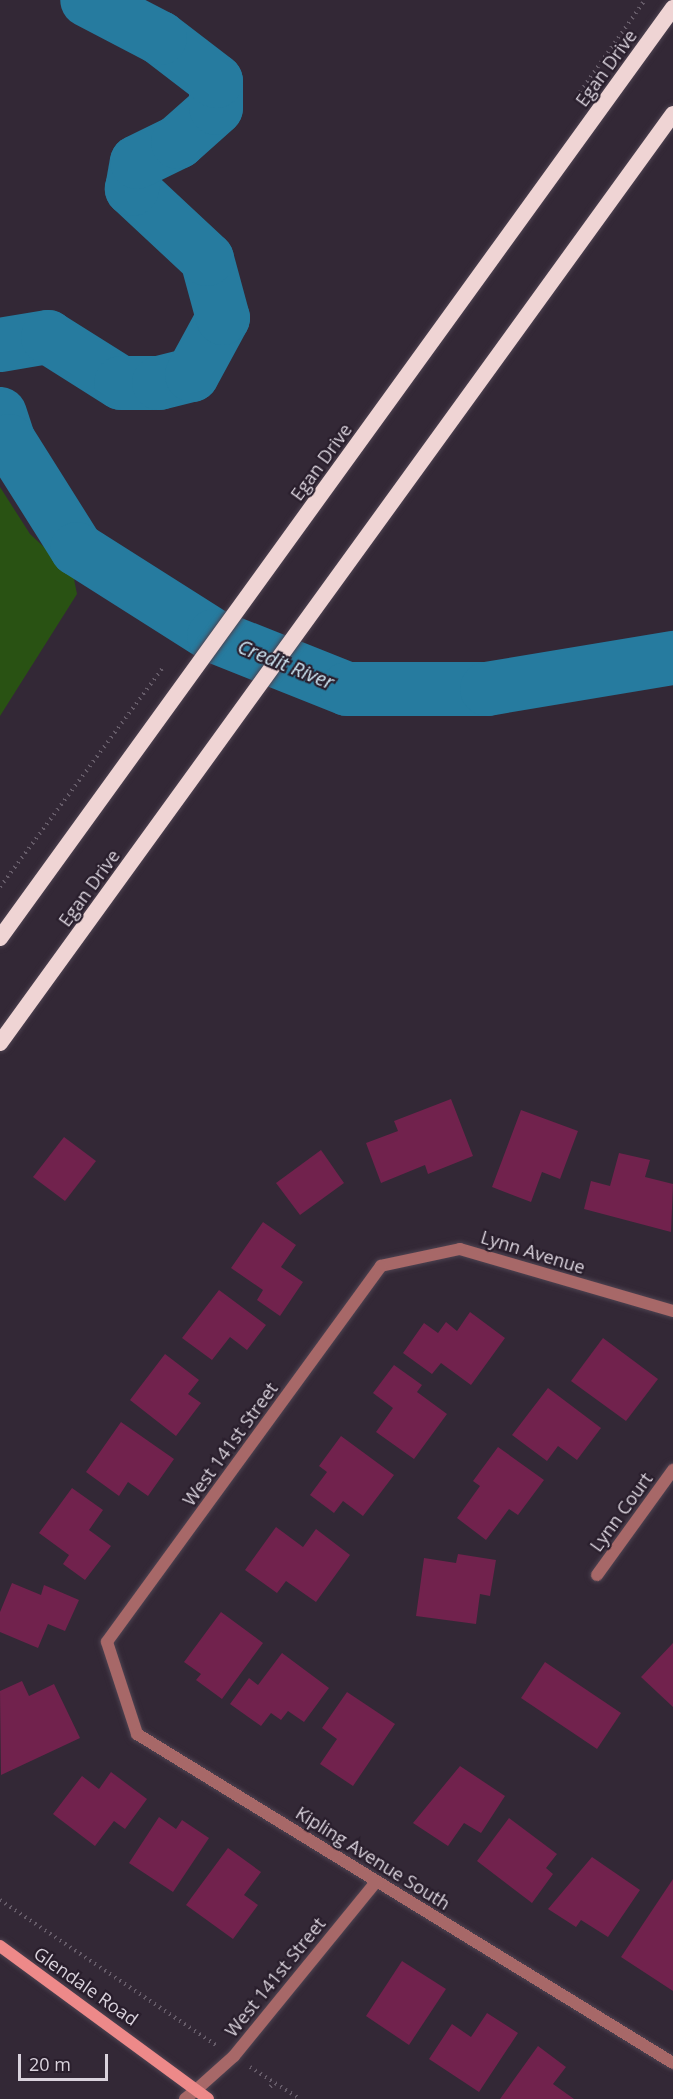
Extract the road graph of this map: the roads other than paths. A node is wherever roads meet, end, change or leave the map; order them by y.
1 (673, 8) edge
2 (673, 114) edge
3 (0, 938) edge
4 (0, 1043) edge
5 (381, 1266) joint
6 (673, 1311) edge
7 (673, 1470) edge
8 (597, 1575) dead end
9 (107, 1642) joint
10 (376, 1882) junction
11 (0, 1946) edge
12 (673, 2063) edge
13 (196, 2090) junction
14 (185, 2099) edge
15 (208, 2099) edge

1 - 3 highway, Egan Drive
2 - 4 highway, Egan Drive
5 - 6 street, Lynn Avenue
5 - 9 street, West 141st Street
7 - 8 street, Lynn Court
9 - 10 street, Kipling Avenue South
10 - 12 street, Kipling Avenue South
10 - 13 street, West 141st Street
11 - 13 main road, Glendale Road
13 - 14 street, West 141st Street
13 - 15 main road, Glendale Road

